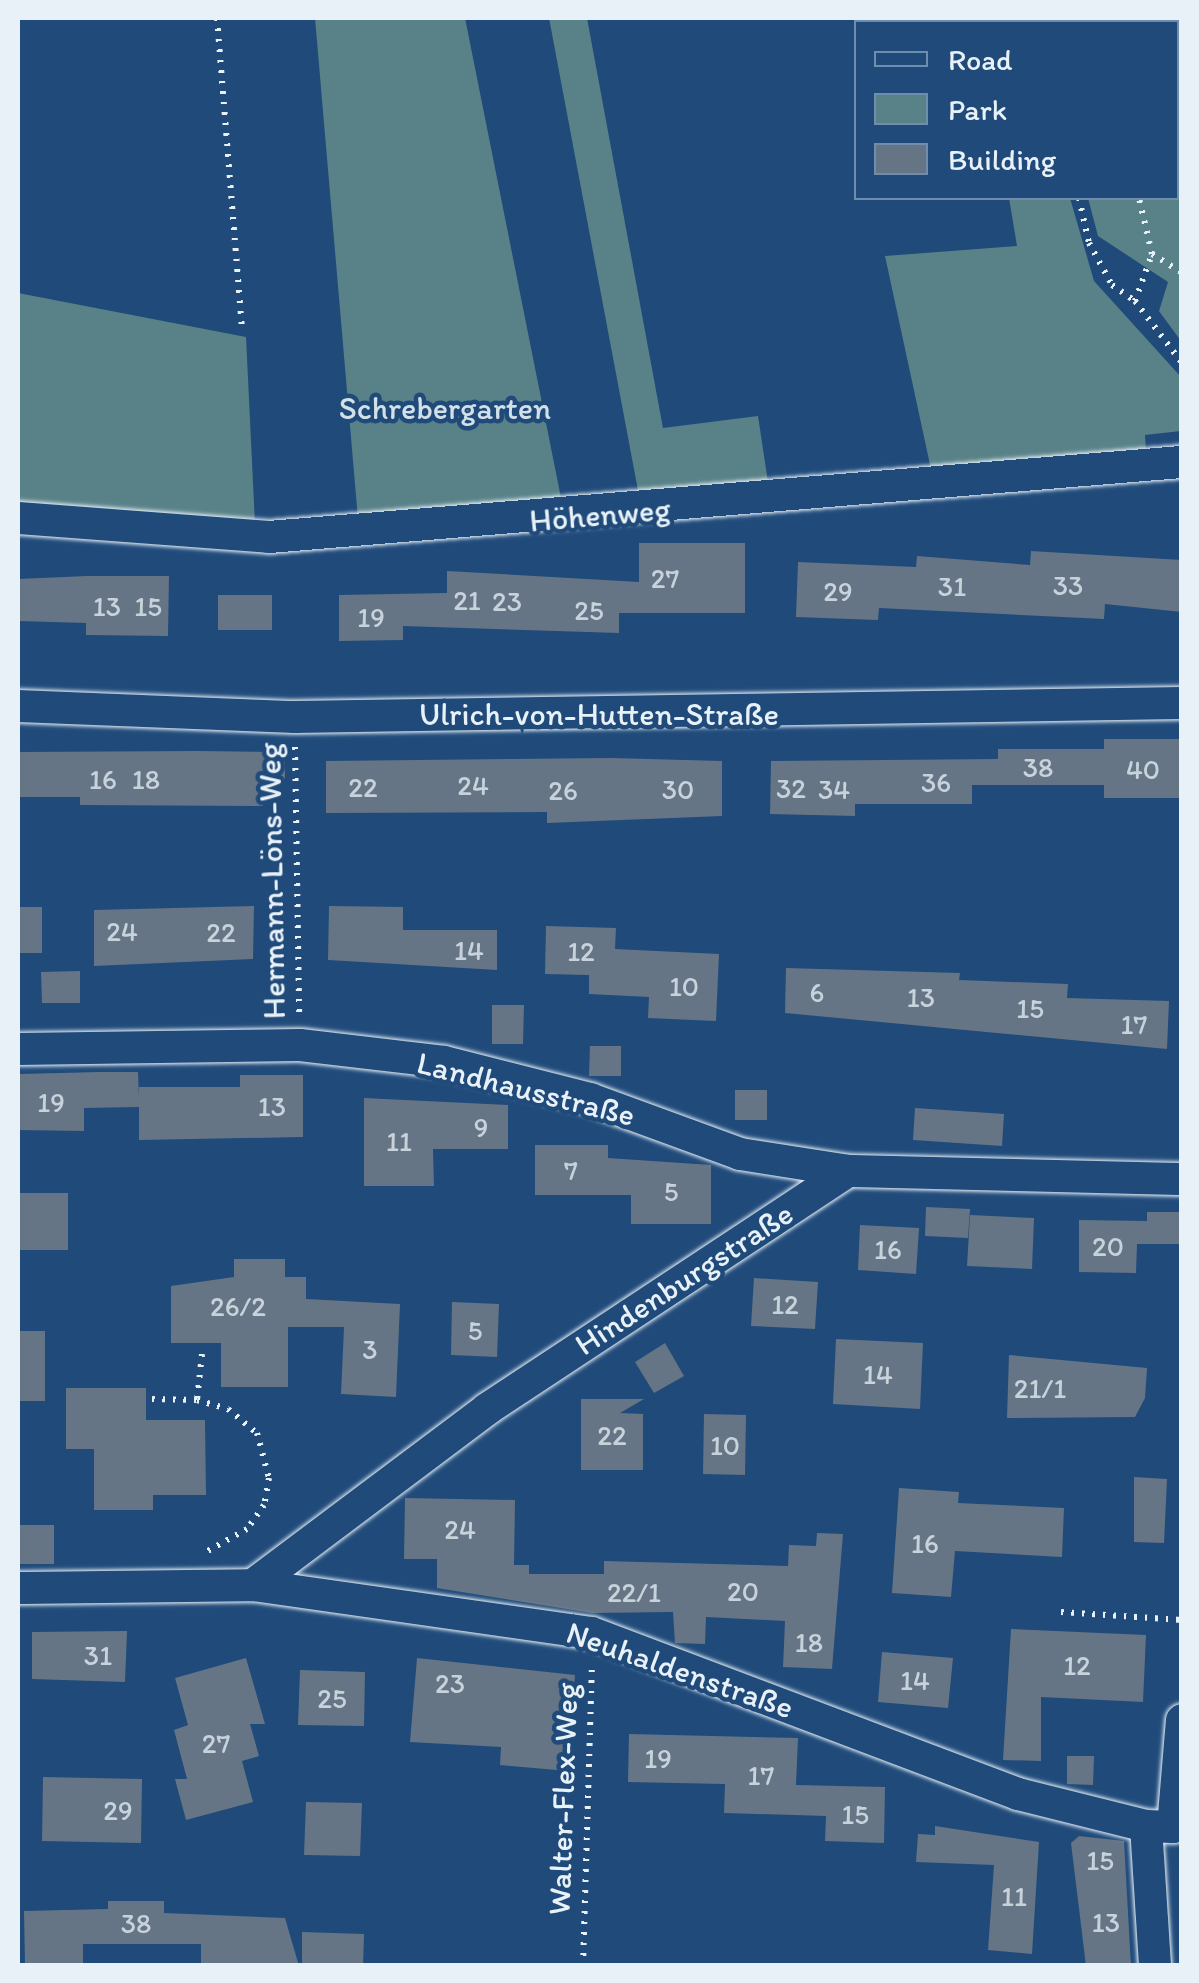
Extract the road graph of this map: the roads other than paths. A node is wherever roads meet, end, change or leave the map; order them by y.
1 (1182, 462) edge
2 (18, 518) edge
3 (1182, 702) edge
4 (18, 706) edge
5 (18, 1049) edge
6 (848, 1172) junction
7 (1182, 1179) edge
8 (253, 1586) junction
9 (18, 1588) edge
10 (1182, 1720) edge
11 (1167, 1827) edge
12 (1155, 1966) edge

1 - 2 street, Höhenweg
3 - 4 street, Ulrich-von-Hutten-Straße
5 - 6 street, Landhausstraße
6 - 7 street
6 - 8 street, Hindenburgstraße
8 - 9 street, Neuhaldenstraße
8 - 11 street, Neuhaldenstraße
10 - 11 street
11 - 12 street

